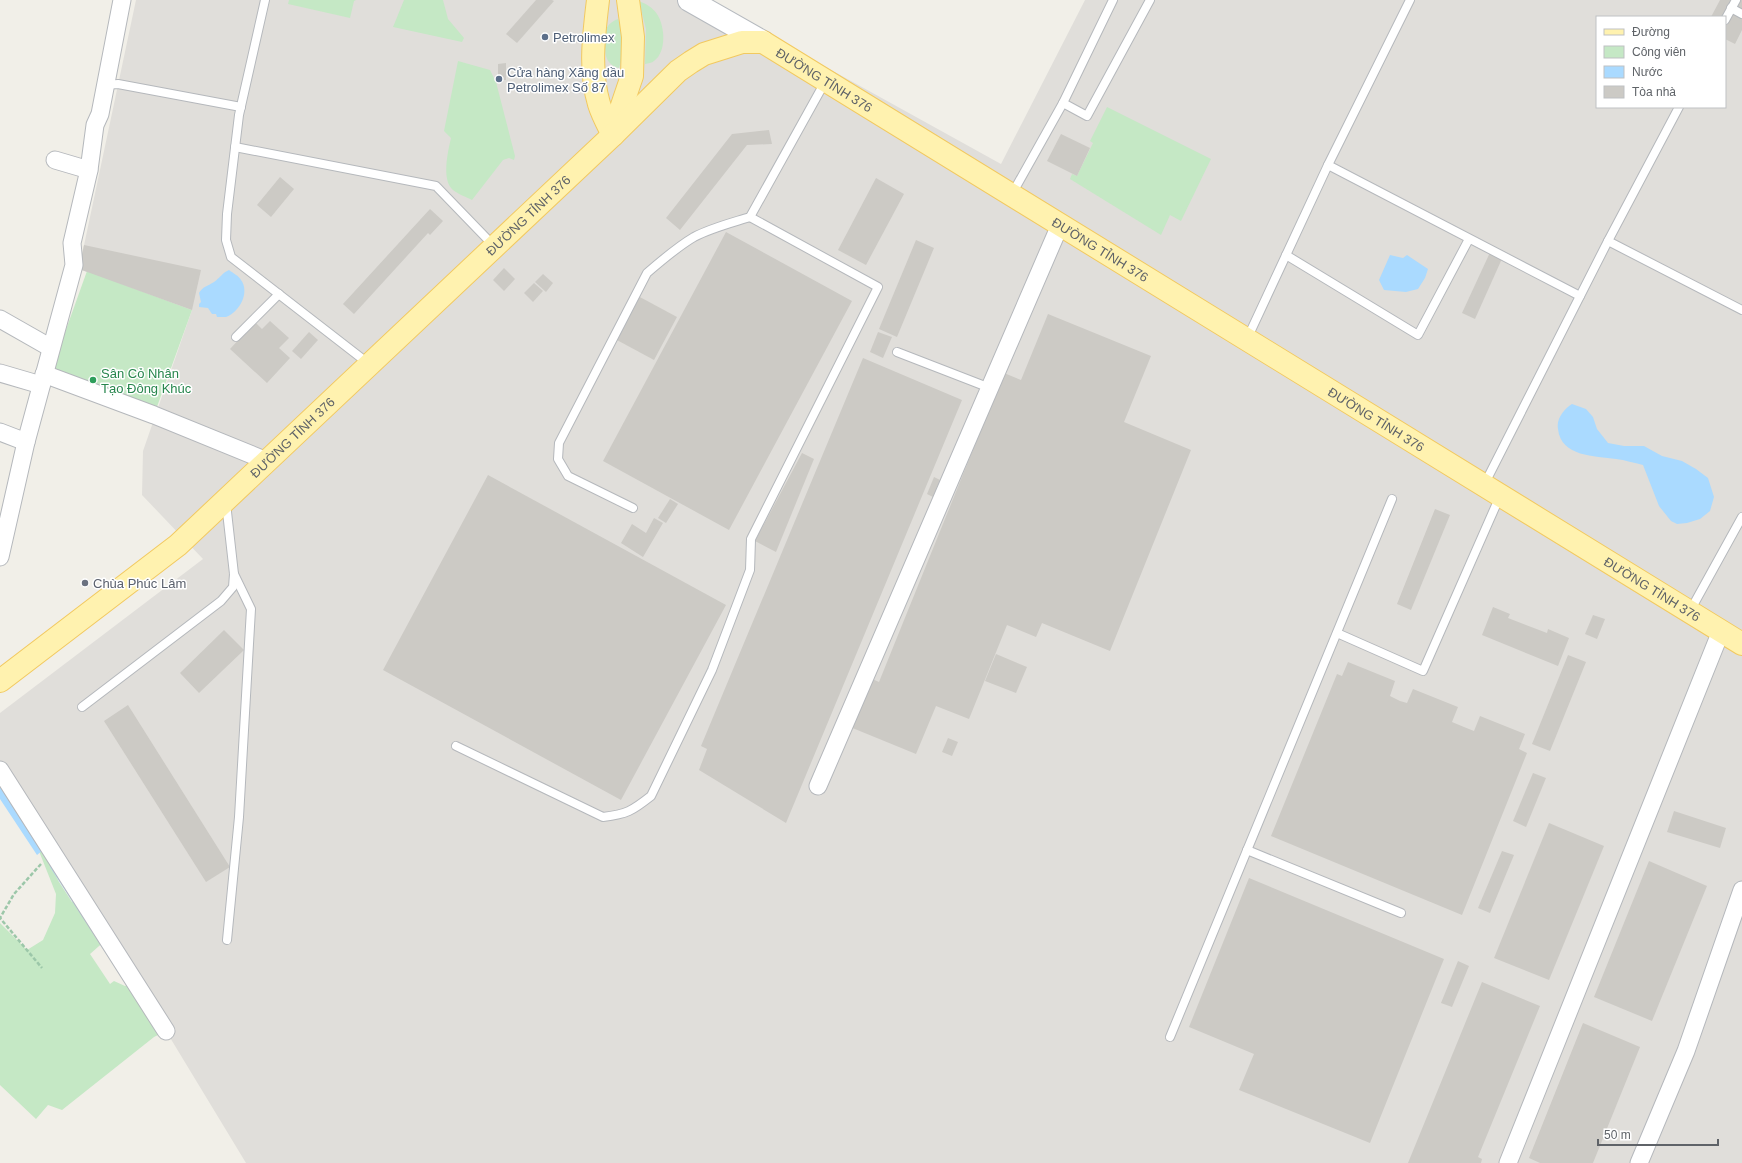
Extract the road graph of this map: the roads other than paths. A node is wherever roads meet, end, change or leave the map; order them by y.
1 (122, 0) edge
2 (265, 0) edge
3 (598, 0) edge
4 (628, 0) edge
5 (689, 0) edge
6 (1113, 0) edge
7 (1150, 0) edge
8 (1410, 0) edge
9 (1736, 0) edge
10 (1731, 8) junction
11 (1742, 14) edge
12 (1726, 18) edge
13 (763, 42) junction
14 (826, 81) junction
15 (105, 85) junction
16 (1063, 103) junction
17 (241, 107) junction
18 (1678, 108) edge
19 (612, 135) junction
20 (235, 147) junction
21 (55, 160) dead end
22 (1328, 165) junction
23 (89, 170) junction
24 (1012, 195) junction
25 (750, 217) junction
26 (1060, 225) junction
27 (1469, 239) junction
28 (1608, 241) junction
29 (495, 246) junction
30 (1286, 255) junction
31 (279, 294) junction
32 (1580, 296) junction
33 (1742, 310) edge
34 (0, 319) edge
35 (236, 337) dead end
36 (1247, 340) junction
37 (51, 348) junction
38 (897, 352) dead end
39 (370, 365) junction
40 (0, 373) edge
41 (42, 379) junction
42 (990, 388) junction
43 (0, 432) edge
44 (26, 442) junction
45 (267, 461) junction
46 (1492, 491) junction
47 (226, 500) junction
48 (1392, 500) dead end
49 (632, 508) dead end
50 (1742, 517) edge
51 (0, 557) edge
52 (234, 574) junction
53 (1689, 612) junction
54 (1721, 631) junction
55 (1337, 633) junction
56 (1742, 644) edge
57 (0, 681) edge
58 (82, 707) dead end
59 (456, 746) dead end
60 (0, 770) edge
61 (818, 786) dead end
62 (1247, 850) junction
63 (1742, 890) edge
64 (1401, 913) dead end
65 (227, 940) dead end
66 (166, 1031) dead end
67 (1170, 1037) dead end
68 (1508, 1163) edge
69 (1639, 1163) edge

1 - 15 street
2 - 17 lane
3 - 19 main road
4 - 19 main road
5 - 13 main road
6 - 16 lane
7 - 16 lane
8 - 22 lane
9 - 10 lane
10 - 11 lane
10 - 12 lane
13 - 14 main road, ĐƯỜNG TỈNH 376
13 - 19 main road, ĐƯỜNG TỈNH 376
14 - 24 main road, ĐƯỜNG TỈNH 376
14 - 25 lane
15 - 17 lane
15 - 23 street
16 - 24 lane
17 - 20 lane
18 - 28 lane
19 - 29 main road, ĐƯỜNG TỈNH 376
20 - 29 lane
20 - 31 lane
21 - 23 street
22 - 27 lane
22 - 30 lane
23 - 37 street
24 - 26 main road, ĐƯỜNG TỈNH 376
25 - 49 lane
25 - 59 lane
26 - 36 main road, ĐƯỜNG TỈNH 376
26 - 42 street
27 - 30 lane
27 - 32 lane
28 - 32 lane
28 - 33 lane
29 - 39 main road, ĐƯỜNG TỈNH 376
30 - 36 lane
31 - 35 lane
31 - 39 lane
32 - 46 lane
34 - 37 street
36 - 46 main road, ĐƯỜNG TỈNH 376
37 - 41 street
38 - 42 lane
39 - 45 main road, ĐƯỜNG TỈNH 376
40 - 41 street
41 - 44 street
41 - 45 street
42 - 61 street
43 - 44 street
44 - 51 street
45 - 47 main road, ĐƯỜNG TỈNH 376
46 - 53 main road, ĐƯỜNG TỈNH 376
46 - 55 lane
47 - 52 lane
47 - 57 main road, ĐƯỜNG TỈNH 376
48 - 55 lane
50 - 53 lane
52 - 58 lane
52 - 65 lane
53 - 54 main road, ĐƯỜNG TỈNH 376
54 - 56 main road, ĐƯỜNG TỈNH 376
54 - 68 street
55 - 62 lane
60 - 66 street
62 - 64 lane
62 - 67 lane
63 - 69 street

